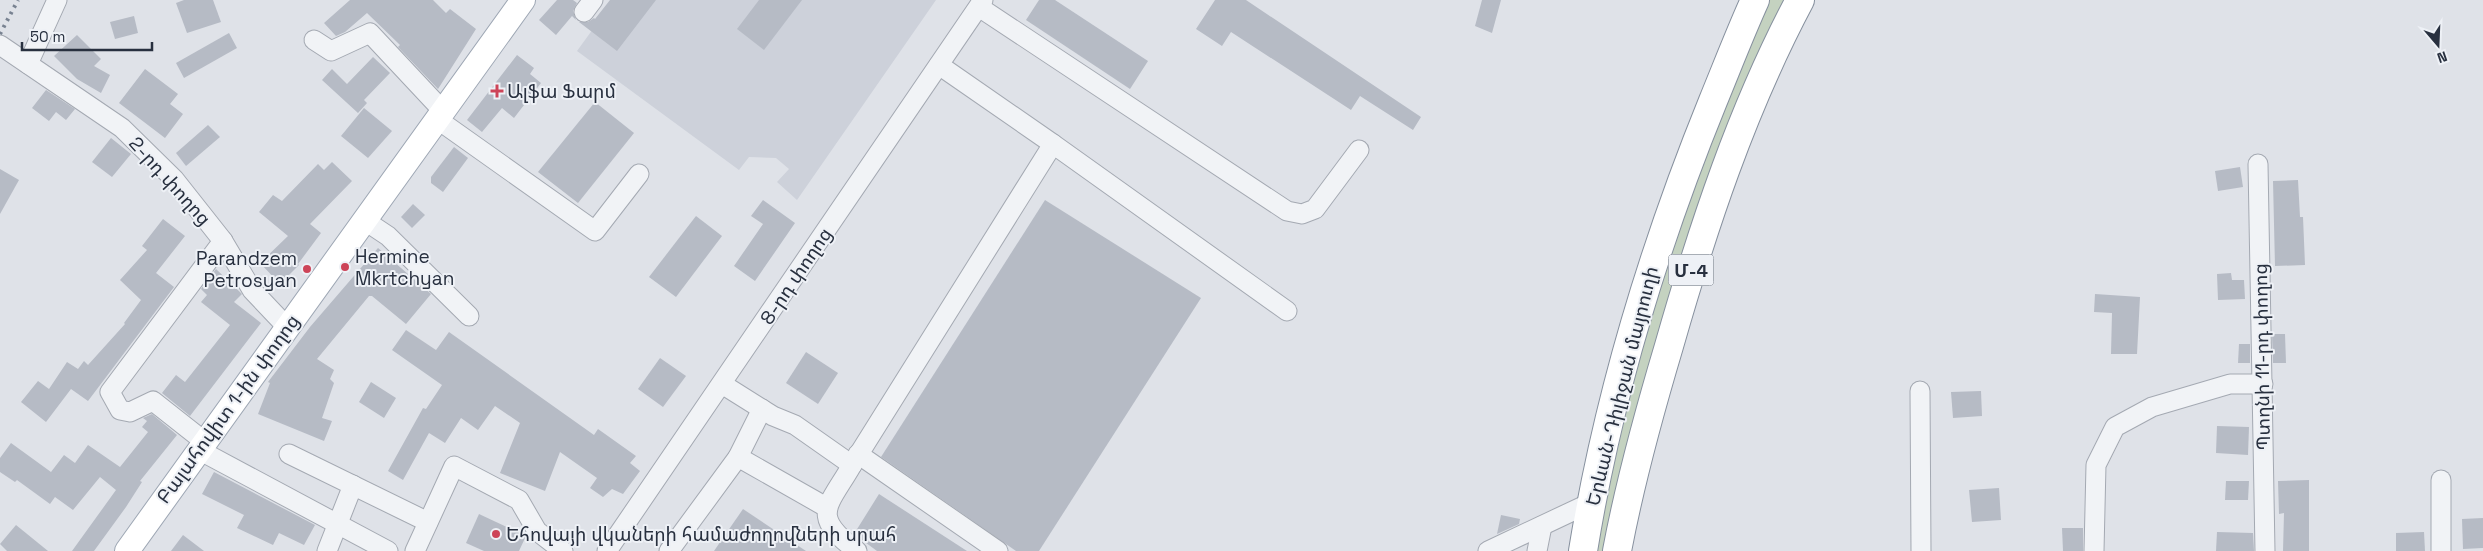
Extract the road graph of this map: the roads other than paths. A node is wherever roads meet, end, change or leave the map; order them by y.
1 (57, 0) edge
2 (523, 0) edge
3 (1755, 0) edge
4 (1800, 0) edge
5 (981, 4) edge
6 (314, 40) dead end
7 (0, 45) edge
8 (22, 61) junction
9 (939, 65) junction
10 (440, 115) junction
11 (1053, 144) junction
12 (1359, 150) dead end
13 (2258, 164) dead end
14 (639, 174) dead end
15 (364, 220) junction
16 (223, 241) junction
17 (1287, 311) dead end
18 (469, 316) dead end
19 (287, 327) junction
20 (722, 384) junction
21 (2263, 384) junction
22 (1920, 391) dead end
23 (762, 409) junction
24 (202, 446) junction
25 (289, 454) dead end
26 (738, 457) junction
27 (855, 459) junction
28 (2441, 480) dead end
29 (353, 485) junction
30 (1592, 502) junction
31 (826, 507) junction
32 (428, 522) junction
33 (338, 524) junction
34 (1542, 526) junction
35 (127, 551) edge
36 (327, 551) edge
37 (388, 551) edge
38 (415, 551) edge
39 (563, 551) edge
40 (607, 551) edge
41 (669, 551) edge
42 (857, 551) edge
43 (998, 551) edge
44 (1488, 551) edge
45 (1537, 551) edge
46 (1583, 551) edge
47 (1618, 551) edge
48 (1921, 551) edge
49 (2094, 551) edge
50 (2264, 551) edge
51 (2442, 551) edge

1 - 8 street
2 - 10 main road, Բալահովիտ 1-ին փողոց
3 - 30 highway, Երևան-Դիլիջան մայրուղի / Մ-4
4 - 47 highway, Երևան-Դիլիջան մայրուղի / Մ-4
5 - 9 street, 8-րդ փողոց
5 - 12 street
6 - 10 street
7 - 8 street, 2-րդ փողոց
8 - 16 street, 2-րդ փողոց
9 - 11 street
9 - 20 street, 8-րդ փողոց
10 - 14 street
10 - 15 main road, Բալահովիտ 1-ին փողոց
11 - 17 street
11 - 27 street
13 - 21 street, Պտղնի 11-րդ փողոց
15 - 18 street
15 - 19 main road, Բալահովիտ 1-ին փողոց
16 - 19 street, 2-րդ փողոց
16 - 24 street
19 - 24 main road, Բալահովիտ 1-ին փողոց
20 - 23 street
20 - 40 street, 8-րդ փողոց
21 - 49 street
21 - 50 street, Պտղնի 11-րդ փողոց
22 - 48 street
23 - 26 street
23 - 27 street
24 - 33 street
24 - 35 main road, Բալահովիտ 1-ին փողոց
25 - 29 street
26 - 31 street
26 - 41 street
27 - 31 street
27 - 43 street
28 - 51 street
29 - 32 street
29 - 33 street
30 - 34 street
30 - 46 highway, Երևան-Դիլիջան մայրուղի / Մ-4
31 - 42 street
32 - 38 street
32 - 39 street
33 - 36 street
33 - 37 street
34 - 44 street
34 - 45 street

